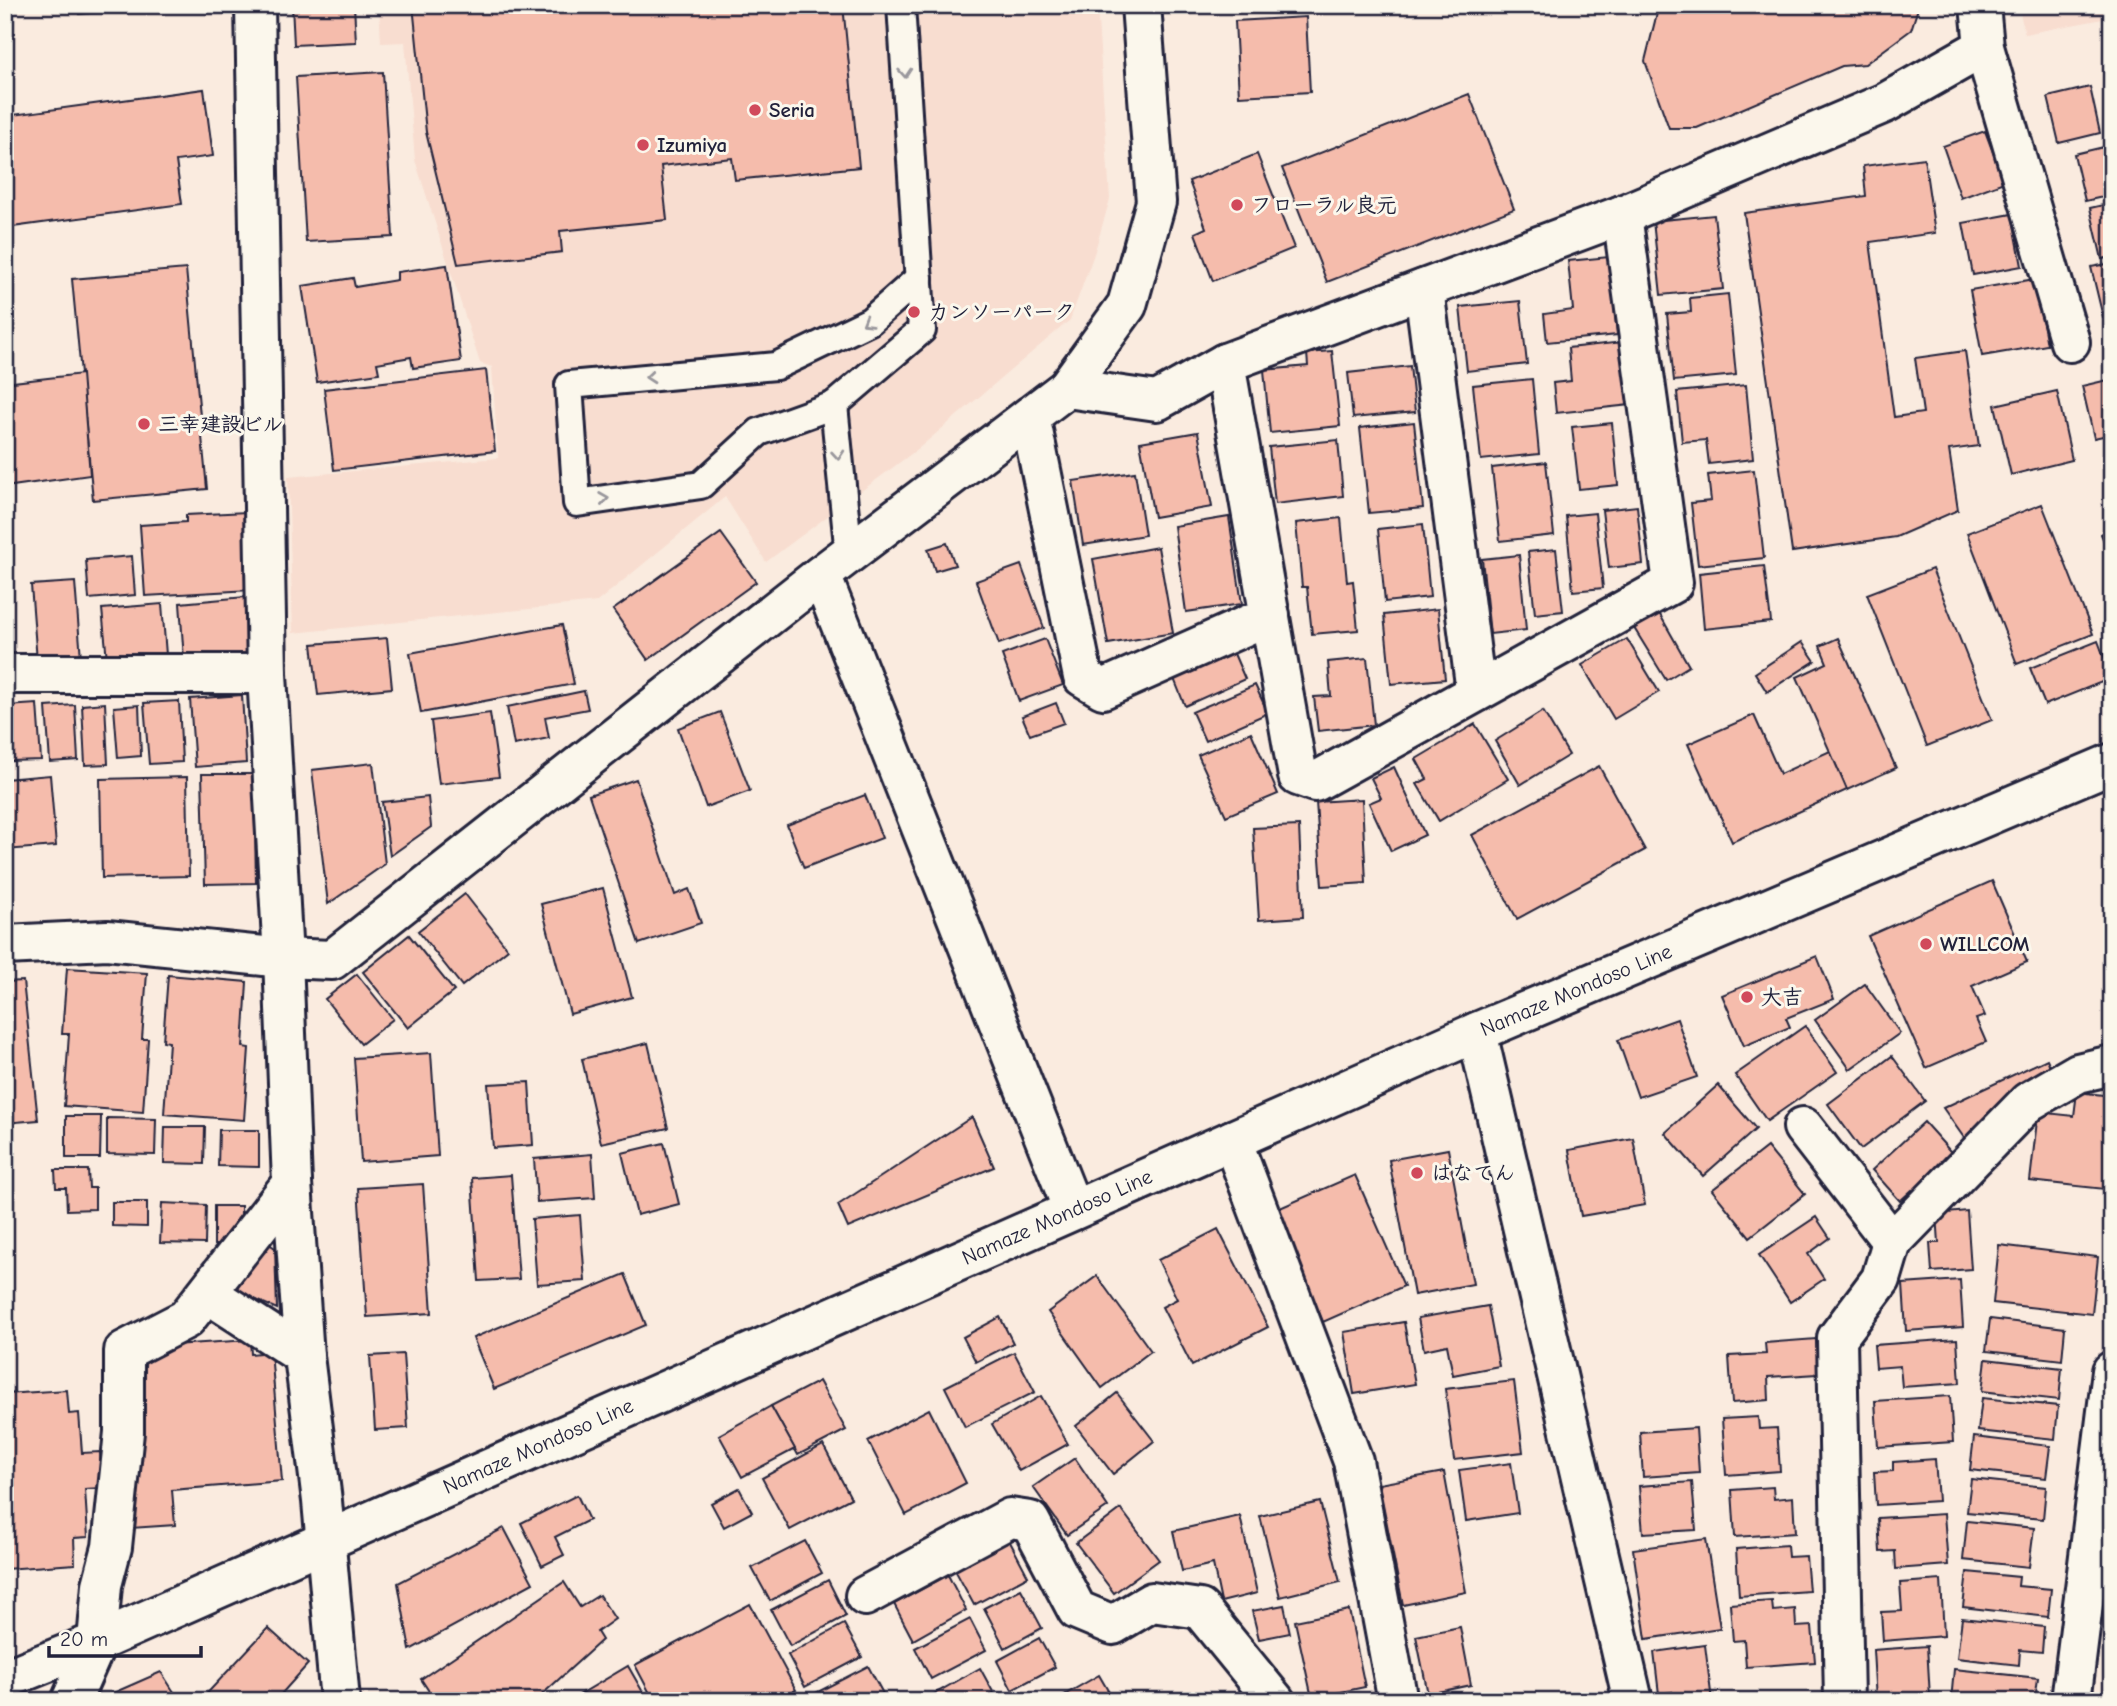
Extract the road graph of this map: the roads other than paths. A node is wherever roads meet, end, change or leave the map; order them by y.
1 (255, 5) edge
2 (901, 5) edge
3 (1141, 5) edge
4 (1980, 5) edge
5 (1984, 47) junction
6 (1622, 215) junction
7 (919, 278) junction
8 (1424, 289) junction
9 (2070, 342) dead end
10 (1225, 363) junction
11 (1066, 388) junction
12 (834, 405) junction
13 (1030, 416) junction
14 (835, 565) junction
15 (1270, 615) junction
16 (5, 674) edge
17 (267, 674) junction
18 (1476, 692) junction
19 (2112, 763) edge
20 (5, 946) edge
21 (283, 958) junction
22 (1477, 1032) junction
23 (2112, 1065) edge
24 (1803, 1127) dead end
25 (1232, 1140) junction
26 (292, 1183) junction
27 (1073, 1210) junction
28 (1892, 1242) junction
29 (207, 1293) junction
30 (304, 1356) junction
31 (2112, 1371) edge
32 (325, 1541) junction
33 (865, 1595) dead end
34 (97, 1642) junction
35 (5, 1679) edge
36 (71, 1701) edge
37 (340, 1701) edge
38 (1275, 1701) edge
39 (1398, 1701) edge
40 (1633, 1701) edge
41 (1844, 1701) edge
42 (2071, 1701) edge

1 - 17 street
2 -> 7 lane
3 - 11 street
4 - 5 street
5 - 6 street
5 - 9 street
6 - 8 street
6 - 18 street
7 - 12 lane
7 -> 12 lane
8 - 10 street
8 - 18 street
10 - 11 street
10 - 15 street
11 - 13 street
12 -> 14 lane
13 - 14 street
13 - 15 street
14 - 21 street
14 - 27 street
15 - 18 street
16 - 17 street
17 - 21 street
19 - 22 street, Namaze Mondoso Line
20 - 21 street
21 - 26 street
22 - 25 street, Namaze Mondoso Line
22 - 40 street
23 - 28 street
24 - 28 street
25 - 27 street, Namaze Mondoso Line
25 - 39 street
26 - 29 street
26 - 30 street
27 - 32 street, Namaze Mondoso Line
28 - 41 street
29 - 30 street
29 - 34 street
30 - 32 street
31 - 42 street
32 - 34 street, Namaze Mondoso Line
32 - 37 street
33 - 38 street
34 - 35 street, Namaze Mondoso Line
34 - 36 street

